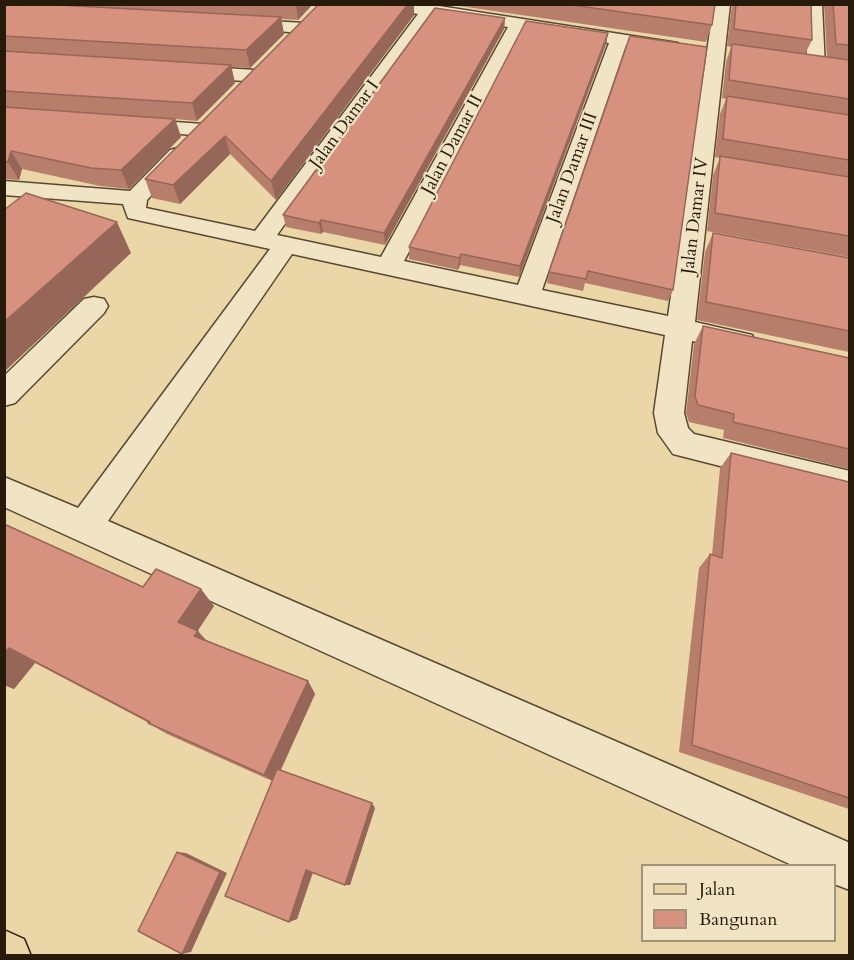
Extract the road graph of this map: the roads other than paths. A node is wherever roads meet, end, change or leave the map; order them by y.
1 (389, 4) edge
2 (814, 4) edge
3 (429, 10) junction
4 (718, 10) edge
5 (224, 23) edge
6 (518, 24) junction
7 (619, 39) junction
8 (727, 55) junction
9 (270, 63) junction
10 (794, 64) edge
11 (816, 68) junction
12 (838, 70) edge
13 (176, 71) edge
14 (218, 115) junction
15 (110, 124) edge
16 (4, 188) edge
17 (136, 198) junction
18 (261, 240) junction
19 (286, 245) junction
20 (388, 267) junction
21 (527, 296) junction
22 (94, 306) dead end
23 (682, 329) junction
24 (771, 348) edge
25 (4, 395) edge
26 (849, 485) edge
27 (4, 491) edge
28 (84, 527) junction
29 (849, 867) edge

1 - 3 street
2 - 11 street
3 - 6 street
3 - 18 street, Jalan Damar I
4 - 8 street, Jalan Damar IV
5 - 9 street
6 - 7 street
6 - 20 street, Jalan Damar II
7 - 8 street
7 - 21 street, Jalan Damar III
8 - 23 street, Jalan Damar IV
9 - 13 street
9 - 14 street
10 - 11 street
11 - 12 street
14 - 15 street
14 - 17 street
16 - 17 street
17 - 18 street
18 - 19 street
19 - 20 street
19 - 28 street
20 - 21 street
21 - 23 street
22 - 25 street
23 - 24 street
23 - 26 street, Jalan Damar IV
27 - 28 street
28 - 29 street

